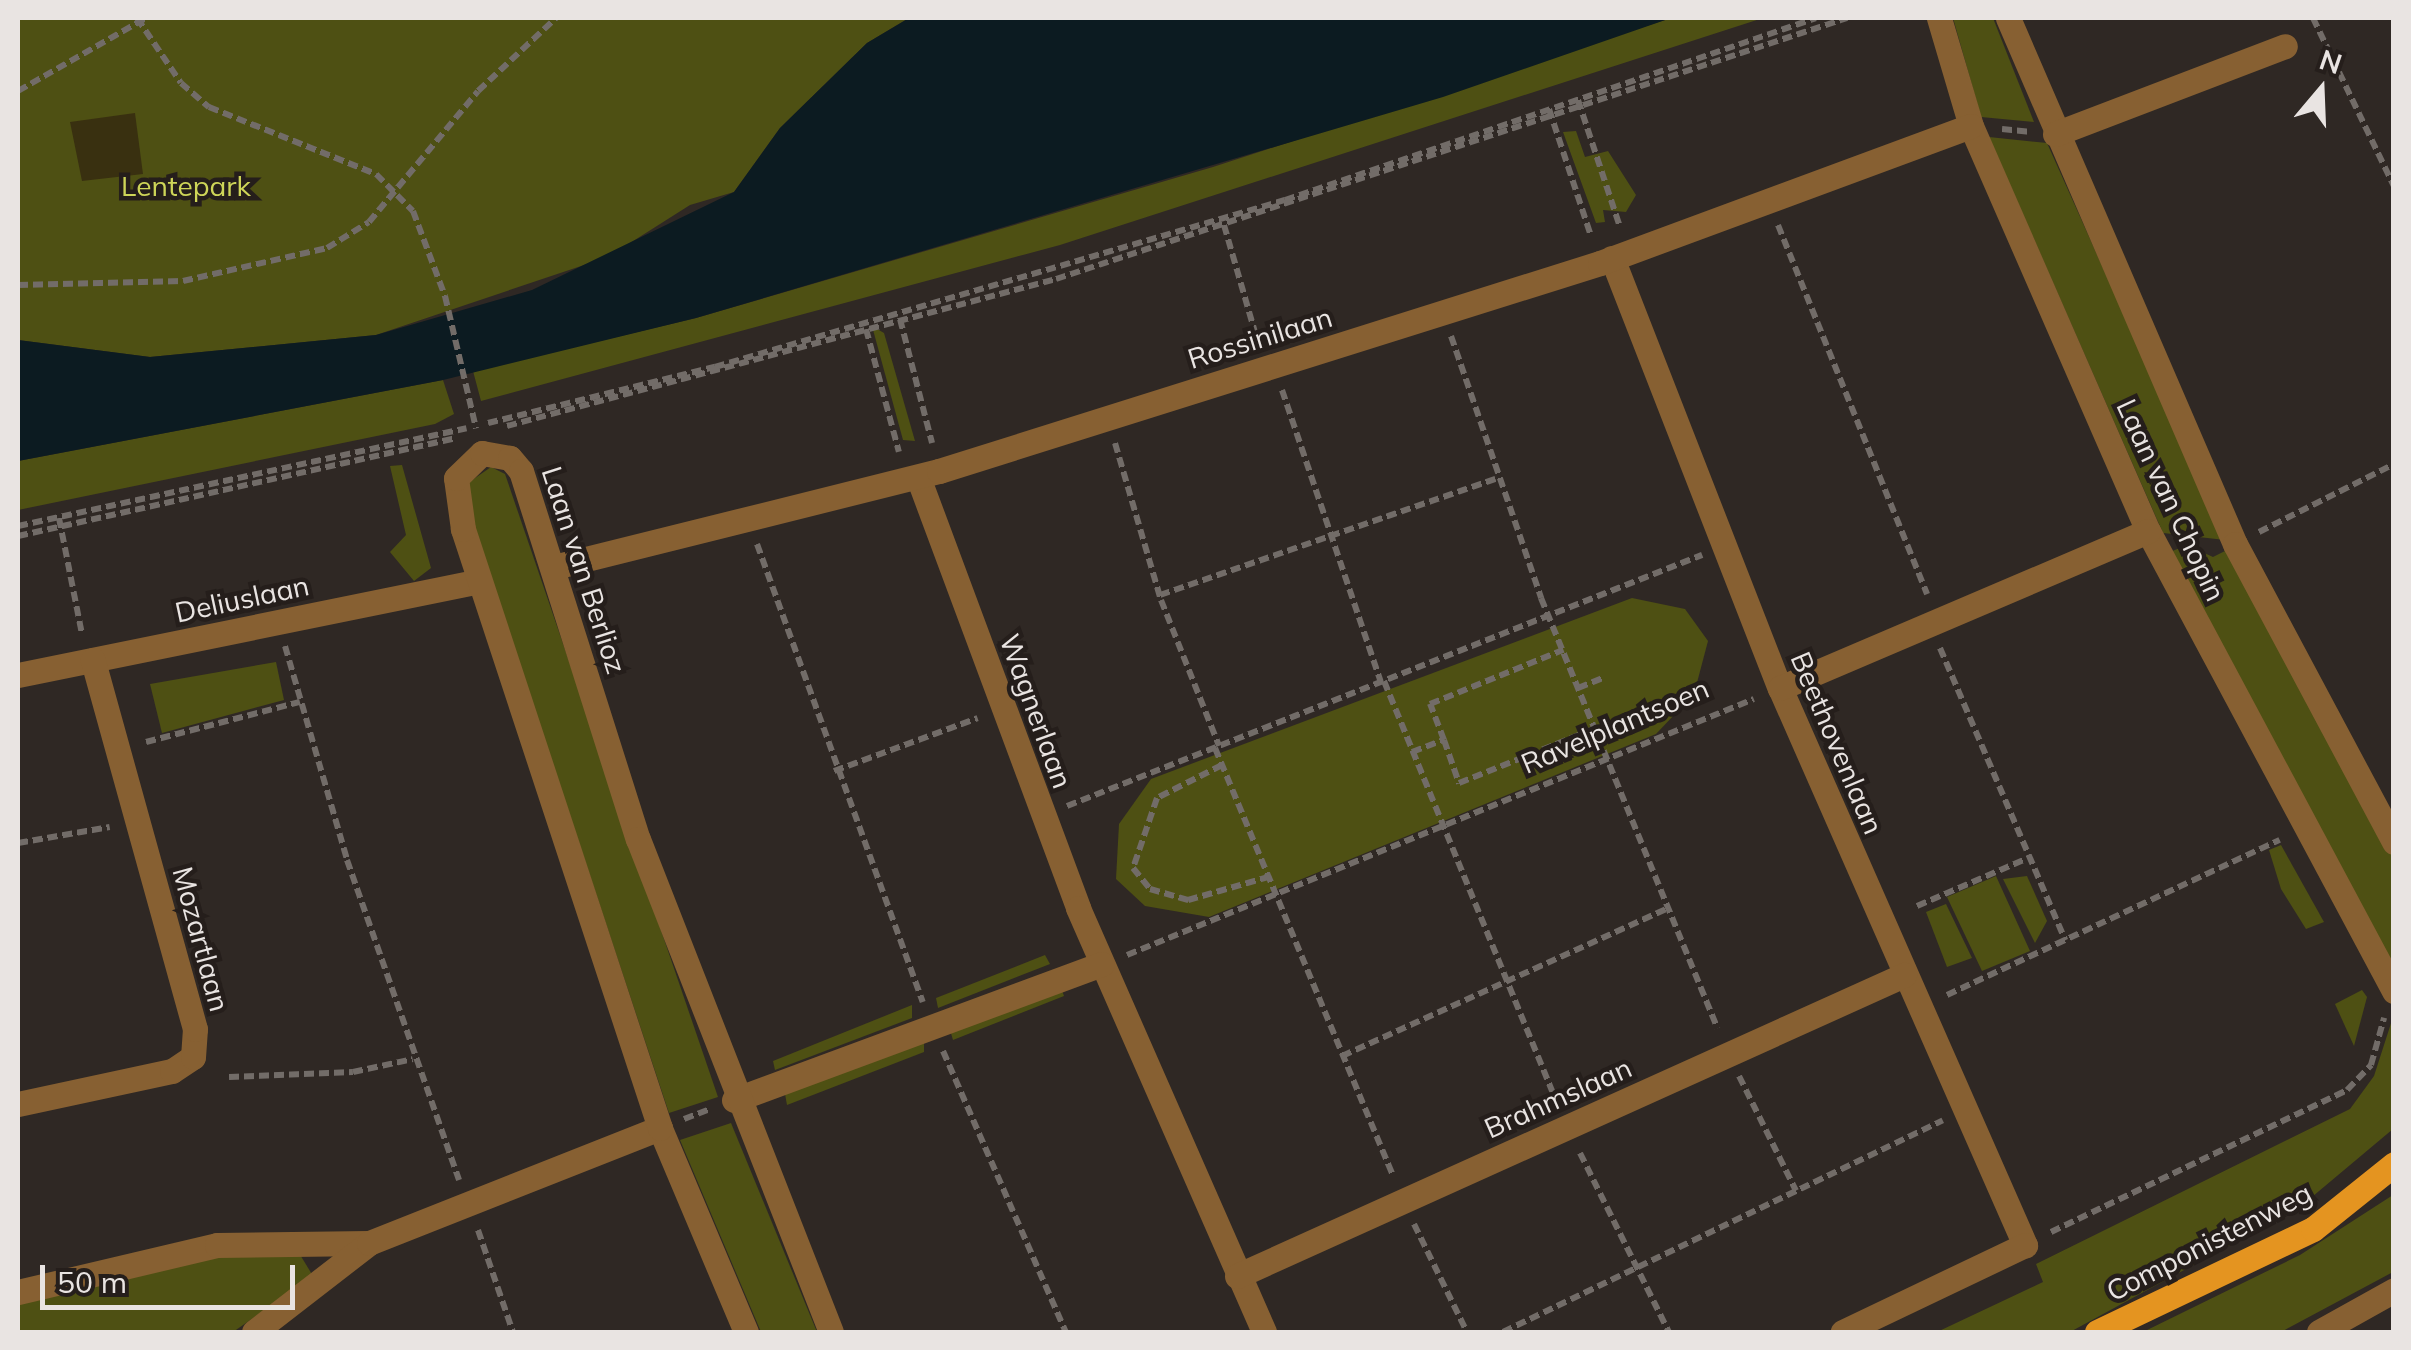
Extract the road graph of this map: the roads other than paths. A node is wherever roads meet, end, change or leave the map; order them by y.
1 (1939, 18) edge
2 (2008, 18) edge
3 (2284, 46) dead end
4 (1971, 126) junction
5 (2056, 134) junction
6 (1613, 258) junction
7 (911, 470) junction
8 (2148, 531) junction
9 (554, 567) junction
10 (480, 581) junction
11 (90, 661) junction
12 (18, 675) edge
13 (1780, 688) junction
14 (2394, 842) edge
15 (1102, 964) junction
16 (1904, 976) junction
17 (2394, 991) edge
18 (734, 1100) junction
19 (18, 1104) edge
20 (660, 1128) junction
21 (2394, 1164) edge
22 (369, 1244) junction
23 (1237, 1276) junction
24 (2394, 1290) edge
25 (18, 1292) edge
26 (254, 1332) edge
27 (746, 1332) edge
28 (830, 1332) edge
29 (1264, 1332) edge
30 (1842, 1332) edge
31 (2097, 1332) edge
32 (2319, 1332) edge

1 - 4 street, Laan van Chopin
2 - 5 street, Laan van Chopin
3 - 5 street
4 - 6 street, Rossinilaan
4 - 8 street, Laan van Chopin
5 - 14 street, Laan van Chopin
6 - 7 street, Rossinilaan
6 - 13 street, Beethovenlaan
7 - 9 street, Rossinilaan
7 - 15 street, Wagnerlaan
8 - 13 street
8 - 17 street, Laan van Chopin
9 - 10 street, Laan van Berlioz
9 - 18 street, Laan van Berlioz
10 - 11 street, Deliuslaan
10 - 20 street, Laan van Berlioz
11 - 12 street, Deliuslaan
11 - 19 street, Mozartlaan
13 - 16 street, Beethovenlaan
15 - 18 street
15 - 23 street, Wagnerlaan
16 - 23 street, Brahmslaan
16 - 30 street, Beethovenlaan
18 - 28 street, Laan van Berlioz
20 - 22 street
20 - 27 street, Laan van Berlioz
21 - 31 main road, Componistenweg
22 - 25 street
22 - 26 street
23 - 29 street, Wagnerlaan
24 - 32 street

